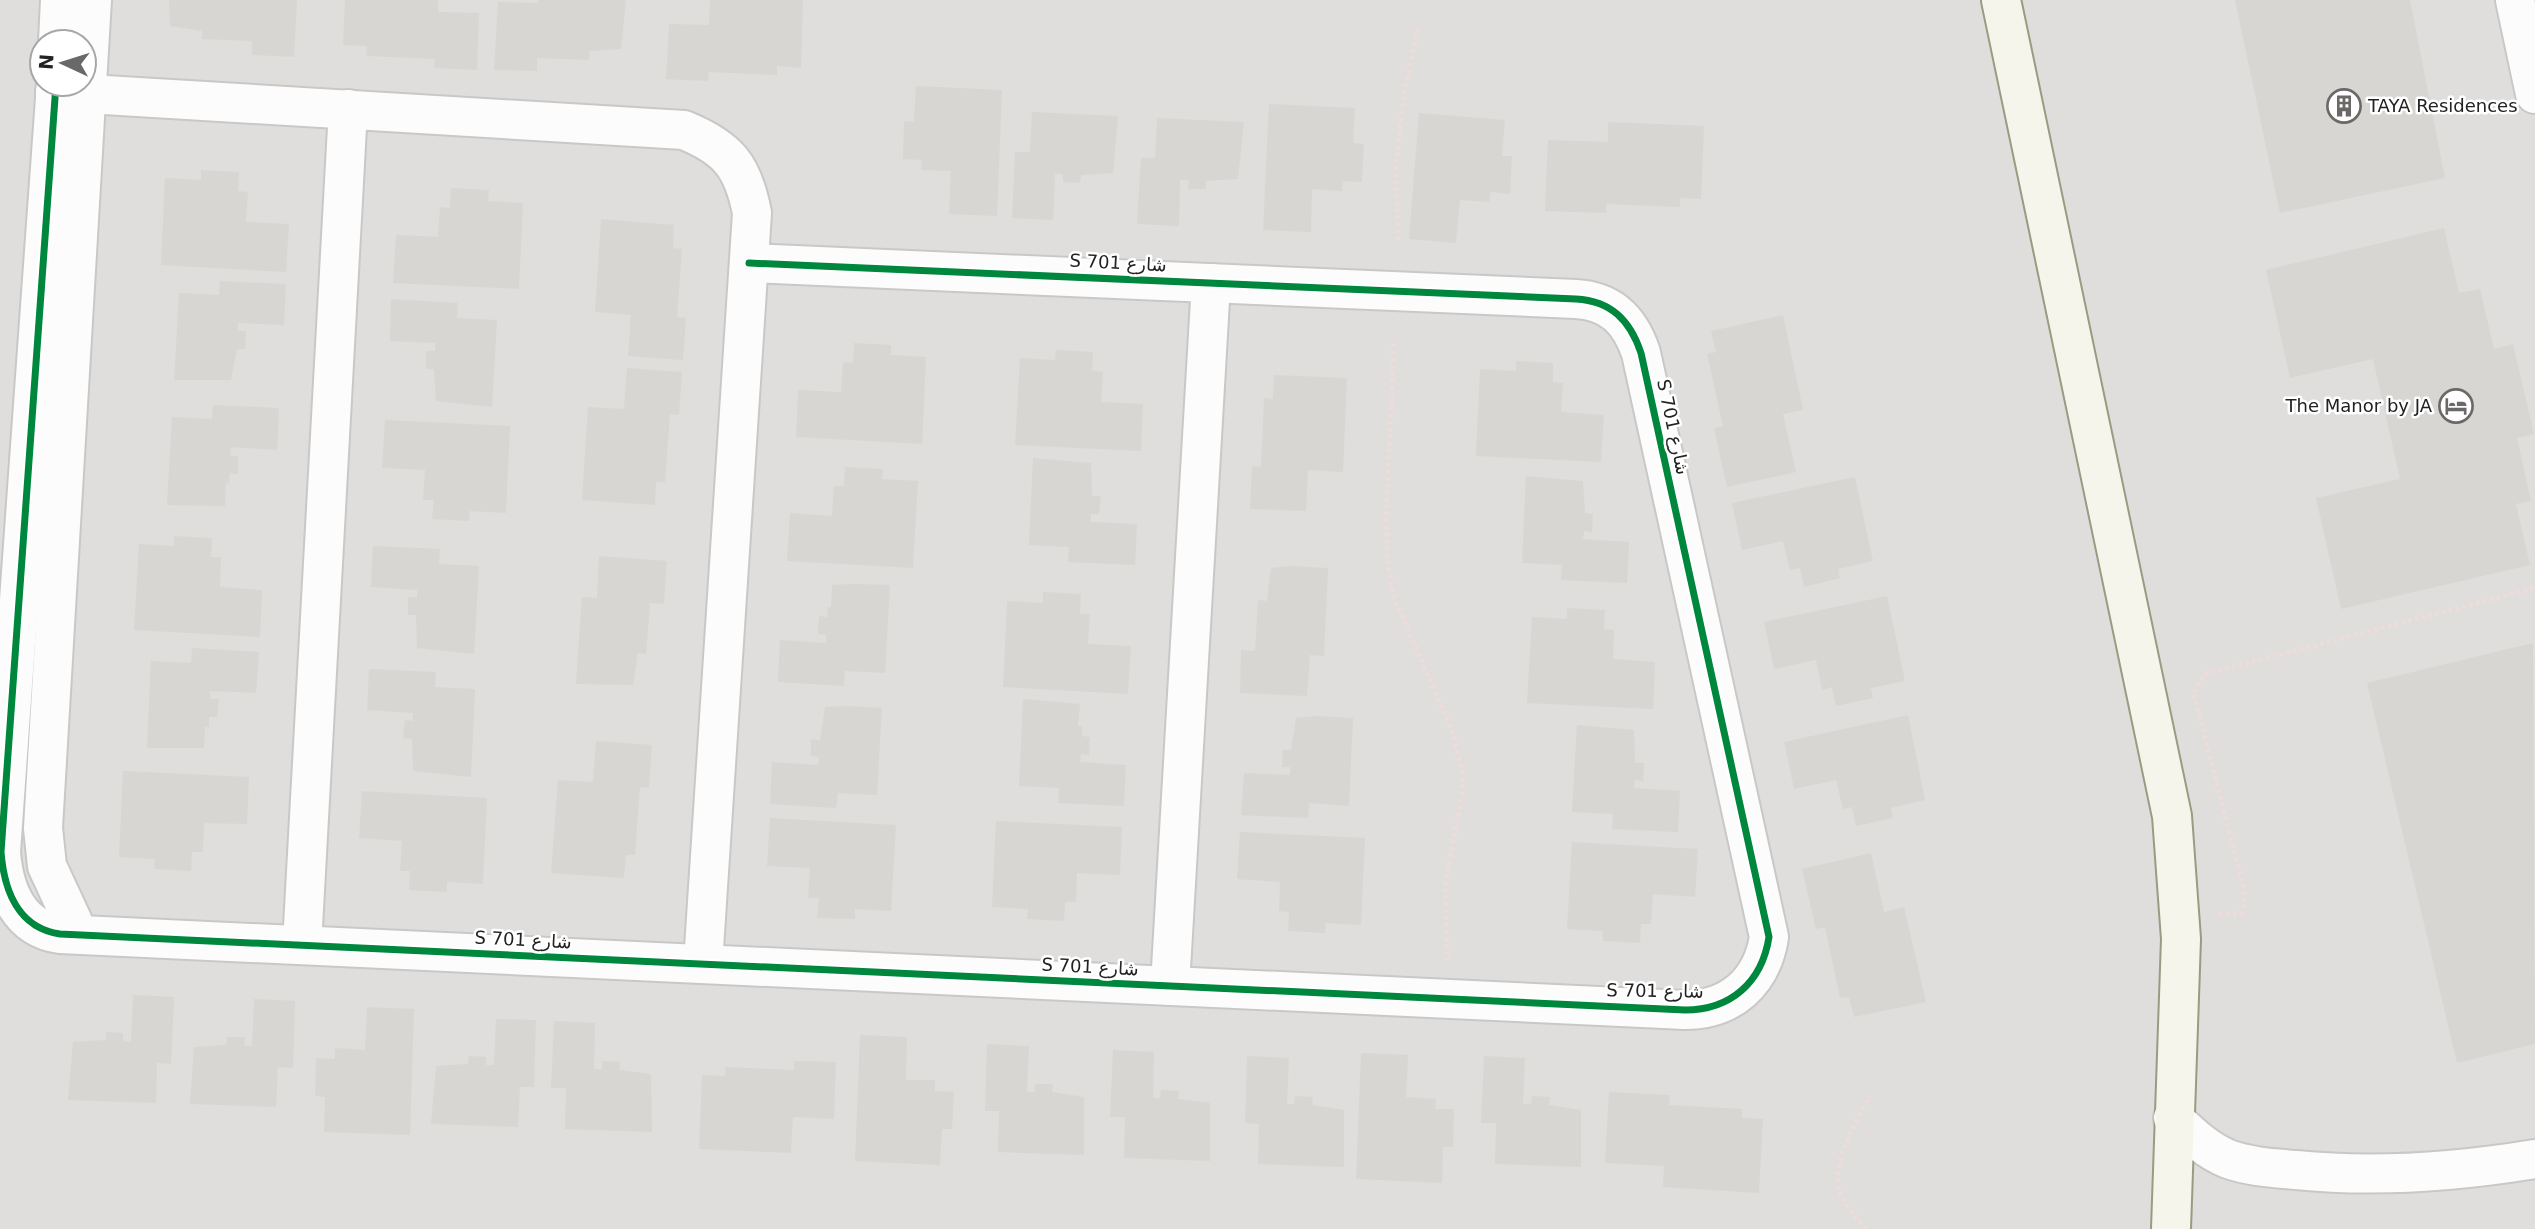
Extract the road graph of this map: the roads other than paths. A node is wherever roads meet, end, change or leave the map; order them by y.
1 (60, 0) edge
2 (92, 0) edge
3 (2001, 0) edge
4 (2515, 0) edge
5 (59, 28) edge
6 (84, 28) edge
7 (98, 92) edge
8 (2535, 94) edge
9 (65, 98) edge
10 (348, 110) junction
11 (749, 262) junction
12 (1211, 283) junction
13 (29, 513) edge
14 (302, 945) junction
15 (703, 964) junction
16 (1170, 986) junction
17 (2173, 1118) junction
18 (2535, 1158) edge
19 (2171, 1229) edge

1 - 5 street
2 - 6 street, S 701 شارع
3 - 17 street
4 - 8 street
7 - 10 street
9 - 13 street, S 701 شارع
10 - 11 street
10 - 14 street
11 - 12 street, S 701 شارع
11 - 15 street
12 - 16 street
12 - 16 street, S 701 شارع
13 - 14 street, S 701 شارع
14 - 15 street, S 701 شارع
15 - 16 street, S 701 شارع
17 - 18 street
17 - 19 street

